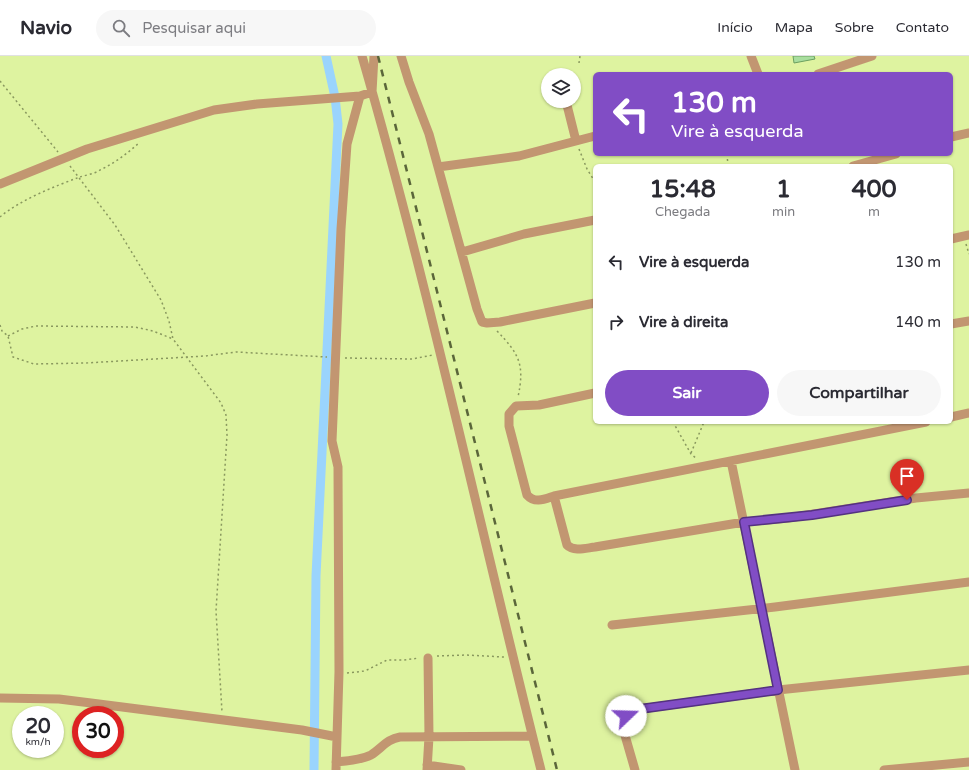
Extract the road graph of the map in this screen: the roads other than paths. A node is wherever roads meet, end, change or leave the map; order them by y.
1 (362, 56) edge
2 (374, 56) edge
3 (401, 56) edge
4 (751, 56) edge
5 (872, 56) edge
6 (757, 72) edge
7 (824, 72) edge
8 (372, 92) junction
9 (360, 96) junction
10 (568, 108) edge
11 (969, 133) edge
12 (593, 137) edge
13 (953, 137) edge
14 (576, 142) junction
15 (889, 156) edge
16 (860, 164) edge
17 (438, 167) junction
18 (0, 184) edge
19 (593, 220) edge
20 (969, 235) edge
21 (953, 239) edge
22 (462, 252) junction
23 (593, 303) edge
24 (969, 321) edge
25 (953, 324) edge
26 (593, 393) edge
27 (969, 413) edge
28 (953, 417) edge
29 (916, 424) edge
30 (731, 461) junction
31 (969, 492) edge
32 (554, 496) junction
33 (744, 522) junction
34 (969, 582) edge
35 (761, 609) junction
36 (612, 625) dead end
37 (428, 658) dead end
38 (969, 670) edge
39 (778, 690) junction
40 (0, 698) edge
41 (429, 736) junction
42 (532, 736) junction
43 (337, 737) junction
44 (969, 762) edge
45 (336, 766) edge
46 (427, 767) edge
47 (461, 770) edge
48 (541, 770) edge
49 (635, 770) edge
50 (795, 770) edge
51 (884, 770) edge

1 - 8 street
2 - 8 street
3 - 17 street
4 - 6 street
5 - 7 street
8 - 9 street
8 - 42 street
9 - 18 street
9 - 43 street
10 - 14 street
11 - 13 street
12 - 14 street
14 - 17 street
15 - 16 street
17 - 22 street
19 - 22 street
20 - 21 street
22 - 23 street
24 - 25 street
26 - 32 street
27 - 28 street
29 - 30 street
30 - 32 street
30 - 33 street
31 - 33 street
32 - 33 street
33 - 35 street
34 - 35 street
35 - 36 street
35 - 39 street
37 - 41 street
38 - 39 street
39 - 49 street
39 - 50 street
40 - 43 street
41 - 42 street
41 - 45 street
41 - 46 street
42 - 48 street
43 - 45 street
44 - 51 street
46 - 47 street

